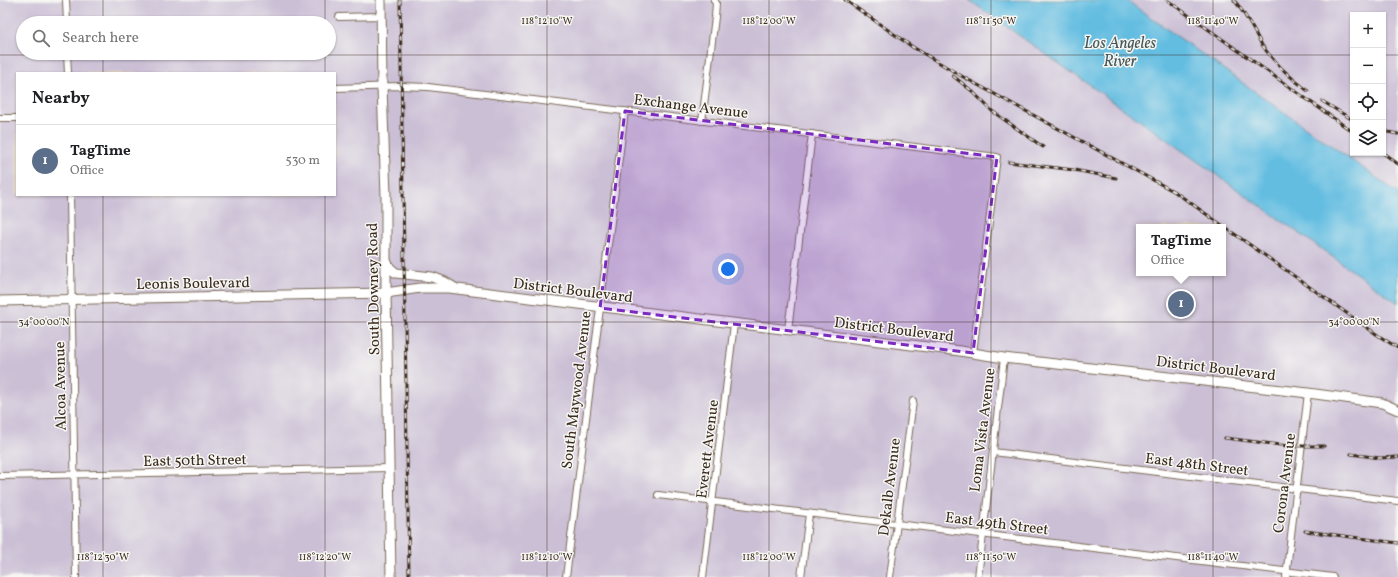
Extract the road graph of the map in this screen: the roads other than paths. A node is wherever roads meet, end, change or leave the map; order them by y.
1 (66, 0) edge
2 (381, 0) edge
3 (714, 0) edge
4 (67, 16) edge
5 (382, 16) junction
6 (339, 17) dead end
7 (67, 60) edge
8 (68, 72) edge
9 (382, 87) junction
10 (336, 88) edge
11 (625, 111) junction
12 (0, 118) edge
13 (16, 118) edge
14 (702, 121) junction
15 (812, 134) junction
16 (997, 157) joint
17 (70, 196) edge
18 (386, 261) junction
19 (458, 289) junction
20 (386, 293) junction
21 (72, 300) junction
22 (0, 301) edge
23 (600, 308) junction
24 (734, 324) junction
25 (788, 330) junction
26 (974, 353) junction
27 (1004, 358) junction
28 (1308, 393) junction
29 (913, 401) dead end
30 (1398, 410) edge
31 (993, 452) junction
32 (390, 468) junction
33 (75, 475) junction
34 (0, 476) edge
35 (1296, 489) junction
36 (658, 495) dead end
37 (1398, 501) edge
38 (713, 502) junction
39 (809, 514) junction
40 (897, 524) junction
41 (983, 534) junction
42 (1286, 574) edge
43 (76, 577) edge
44 (391, 577) edge
45 (566, 577) edge
46 (703, 577) edge
47 (801, 577) edge
48 (890, 577) edge
49 (978, 577) edge
50 (1333, 577) edge

1 - 4 street
2 - 5 main road, South Downey Road
3 - 14 street
5 - 6 street
5 - 9 main road, South Downey Road
7 - 8 street
9 - 10 street, Exchange Avenue
9 - 11 street, Exchange Avenue
9 - 18 main road, South Downey Road
11 - 14 street, Exchange Avenue
11 - 23 street, South Maywood Avenue
12 - 13 street
14 - 15 street, Exchange Avenue
15 - 16 street, Exchange Avenue
15 - 25 street
16 - 26 street, Loma Vista Avenue
17 - 21 street, Alcoa Avenue
18 - 19 main road
18 - 20 main road, South Downey Road
19 - 20 main road, District Boulevard
19 - 23 main road, District Boulevard
20 - 21 main road, Leonis Boulevard
20 - 32 main road, South Downey Road
21 - 22 main road, Leonis Boulevard
21 - 33 street, Alcoa Avenue
23 - 24 main road, District Boulevard
23 - 45 street, South Maywood Avenue
24 - 25 main road, District Boulevard
24 - 38 street, Everett Avenue
25 - 26 main road, District Boulevard
26 - 27 main road, District Boulevard
27 - 28 main road, District Boulevard
27 - 31 street, Loma Vista Avenue
28 - 30 main road, District Boulevard
28 - 35 street, Corona Avenue
29 - 40 street, Dekalb Avenue
31 - 35 street, East 48th Street
31 - 41 street, Loma Vista Avenue
32 - 33 street, East 50th Street
32 - 44 main road, South Downey Road
33 - 34 street, East 50th Street
33 - 43 street, Alcoa Avenue
35 - 37 street, East 48th Street
35 - 42 street, Corona Avenue
36 - 38 street, East 49th Street
38 - 39 street, East 49th Street
38 - 46 street, Everett Avenue
39 - 40 street, East 49th Street
39 - 47 street
40 - 41 street, East 49th Street
40 - 48 street, Dekalb Avenue
41 - 42 street, East 49th Street
41 - 49 street, Loma Vista Avenue
42 - 50 street, East 49th Street

